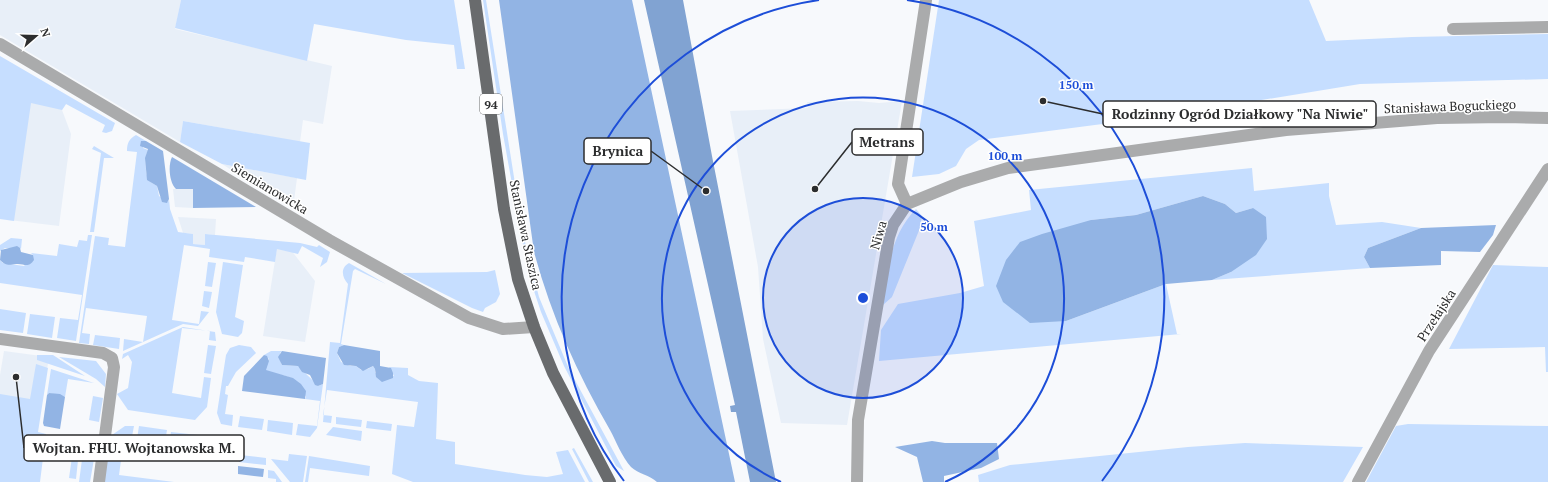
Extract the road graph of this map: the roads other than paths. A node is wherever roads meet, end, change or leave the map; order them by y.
1 (475, 0) edge
2 (926, 0) edge
3 (1548, 27) edge
4 (1453, 29) dead end
5 (0, 44) edge
6 (1548, 118) edge
7 (1548, 169) edge
8 (907, 204) junction
9 (534, 327) junction
10 (0, 339) edge
11 (98, 482) edge
12 (610, 482) edge
13 (857, 482) edge
14 (1358, 482) edge

1 - 9 main road, Stanisława Staszica / 94
2 - 8 street
3 - 4 street
5 - 9 street, Siemianowicka
6 - 8 street, Stanisława Boguckiego
7 - 14 street, Przełajska
8 - 13 street, Niwa
9 - 12 main road, Stanisława Staszica / 94
10 - 11 street

